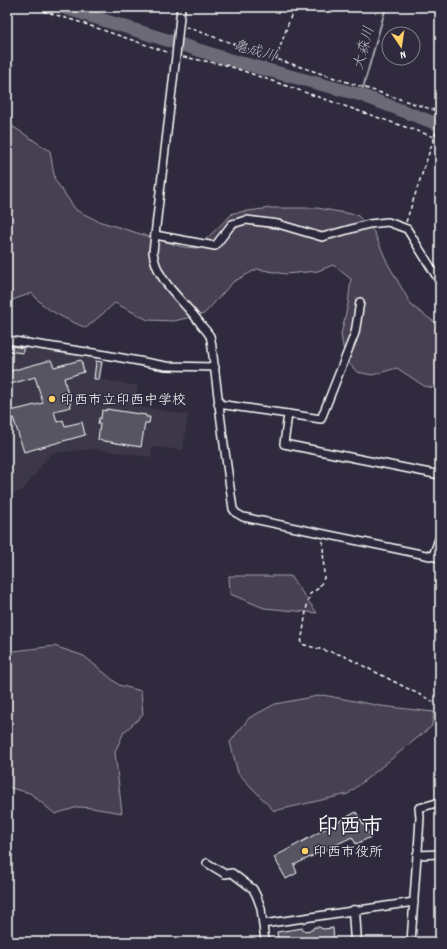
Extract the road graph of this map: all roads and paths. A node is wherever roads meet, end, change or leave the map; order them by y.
1 (30, 7) edge
2 (180, 7) edge
3 (294, 7) edge
4 (179, 24) junction
5 (176, 56) junction
6 (276, 59) junction
7 (440, 112) edge
8 (440, 120) edge
9 (434, 137) junction
10 (440, 139) edge
11 (404, 228) junction
12 (155, 235) junction
13 (440, 282) edge
14 (360, 302) dead end
15 (7, 340) edge
16 (215, 367) junction
17 (218, 404) junction
18 (288, 414) junction
19 (440, 475) edge
20 (323, 533) junction
21 (440, 536) edge
22 (437, 557) edge
23 (440, 706) edge
24 (440, 802) edge
25 (440, 854) edge
26 (417, 855) junction
27 (207, 863) dead end
28 (414, 902) junction
29 (354, 911) junction
30 (263, 924) junction
31 (264, 942) edge
32 (356, 942) edge
33 (411, 942) edge

1 - 5 path
2 - 4 street
3 - 6 path
4 - 5 street
4 - 6 path
5 - 9 path
5 - 12 street
6 - 7 path
8 - 9 path
9 - 10 path
9 - 11 path
11 - 12 street
11 - 13 street
12 - 16 street
14 - 18 street
15 - 16 street
16 - 17 street
17 - 18 street
17 - 20 street
18 - 19 street
20 - 22 street
20 - 23 path
21 - 22 street
24 - 26 street
25 - 26 street
26 - 28 street
27 - 30 street
28 - 29 street
28 - 33 street
29 - 30 street
29 - 32 street
30 - 31 street

